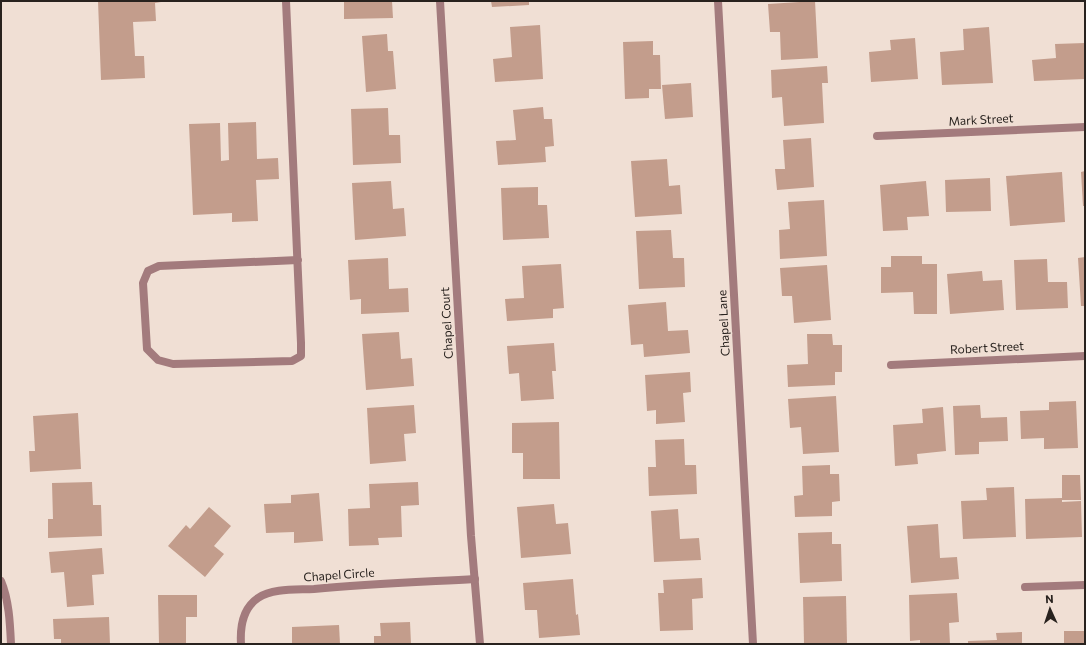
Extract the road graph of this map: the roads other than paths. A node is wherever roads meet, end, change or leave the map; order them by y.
1 (286, 1) edge
2 (440, 1) edge
3 (718, 1) edge
4 (1085, 127) edge
5 (877, 136) dead end
6 (298, 260) junction
7 (1085, 356) edge
8 (891, 365) dead end
9 (475, 580) junction
10 (1, 581) edge
11 (1085, 585) edge
12 (1026, 587) dead end
13 (12, 644) edge
14 (241, 644) edge
15 (480, 644) edge
16 (753, 644) edge

1 - 6 street
2 - 9 street, Chapel Court
3 - 16 street, Chapel Lane
4 - 5 street, Mark Street
6 - 6 street
7 - 8 street, Robert Street
9 - 14 street, Chapel Circle
9 - 15 street, Chapel Court
10 - 13 street
11 - 12 street

